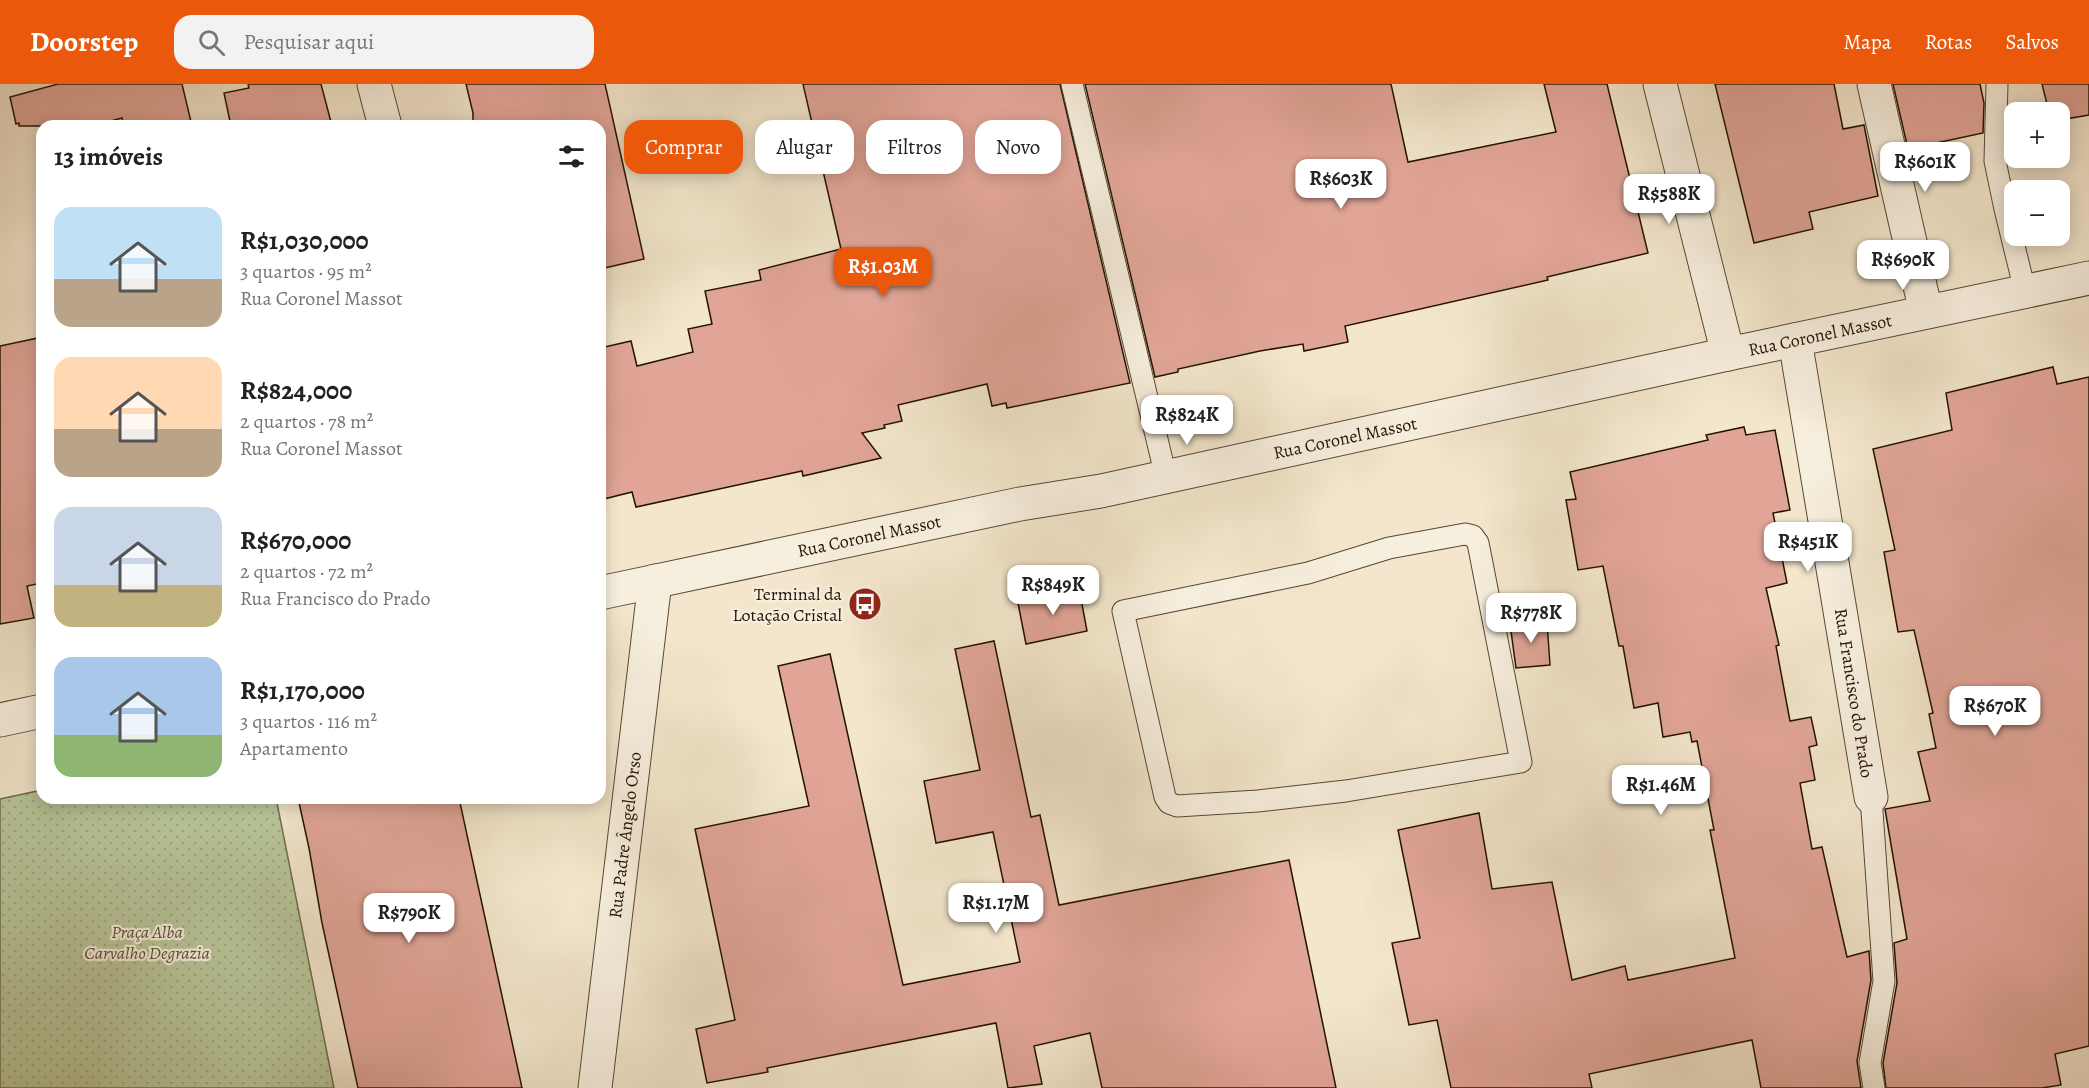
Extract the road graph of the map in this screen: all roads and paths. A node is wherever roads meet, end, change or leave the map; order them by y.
1 (374, 84) edge
2 (1071, 84) edge
3 (1660, 84) edge
4 (1874, 84) edge
5 (1996, 84) edge
6 (383, 120) edge
7 (2089, 278) edge
8 (2025, 291) junction
9 (1926, 312) junction
10 (1795, 340) junction
11 (1728, 354) junction
12 (1166, 477) junction
13 (655, 581) junction
14 (606, 592) edge
15 (36, 712) edge
16 (0, 720) edge
17 (1521, 762) joint
18 (1871, 797) joint
19 (595, 1088) edge
20 (1874, 1088) edge

1 - 6 street
2 - 12 lane
3 - 11 street
4 - 9 street
5 - 8 lane
7 - 8 street, Rua Coronel Massot
8 - 9 street, Rua Coronel Massot
9 - 10 street, Rua Coronel Massot
10 - 11 street, Rua Coronel Massot
10 - 18 street, Rua Francisco do Prado
11 - 12 street, Rua Coronel Massot
12 - 13 street, Rua Coronel Massot
13 - 14 street, Rua Coronel Massot
13 - 19 street, Rua Padre Ângelo Orso
15 - 16 street
17 - 17 lane
18 - 20 lane

